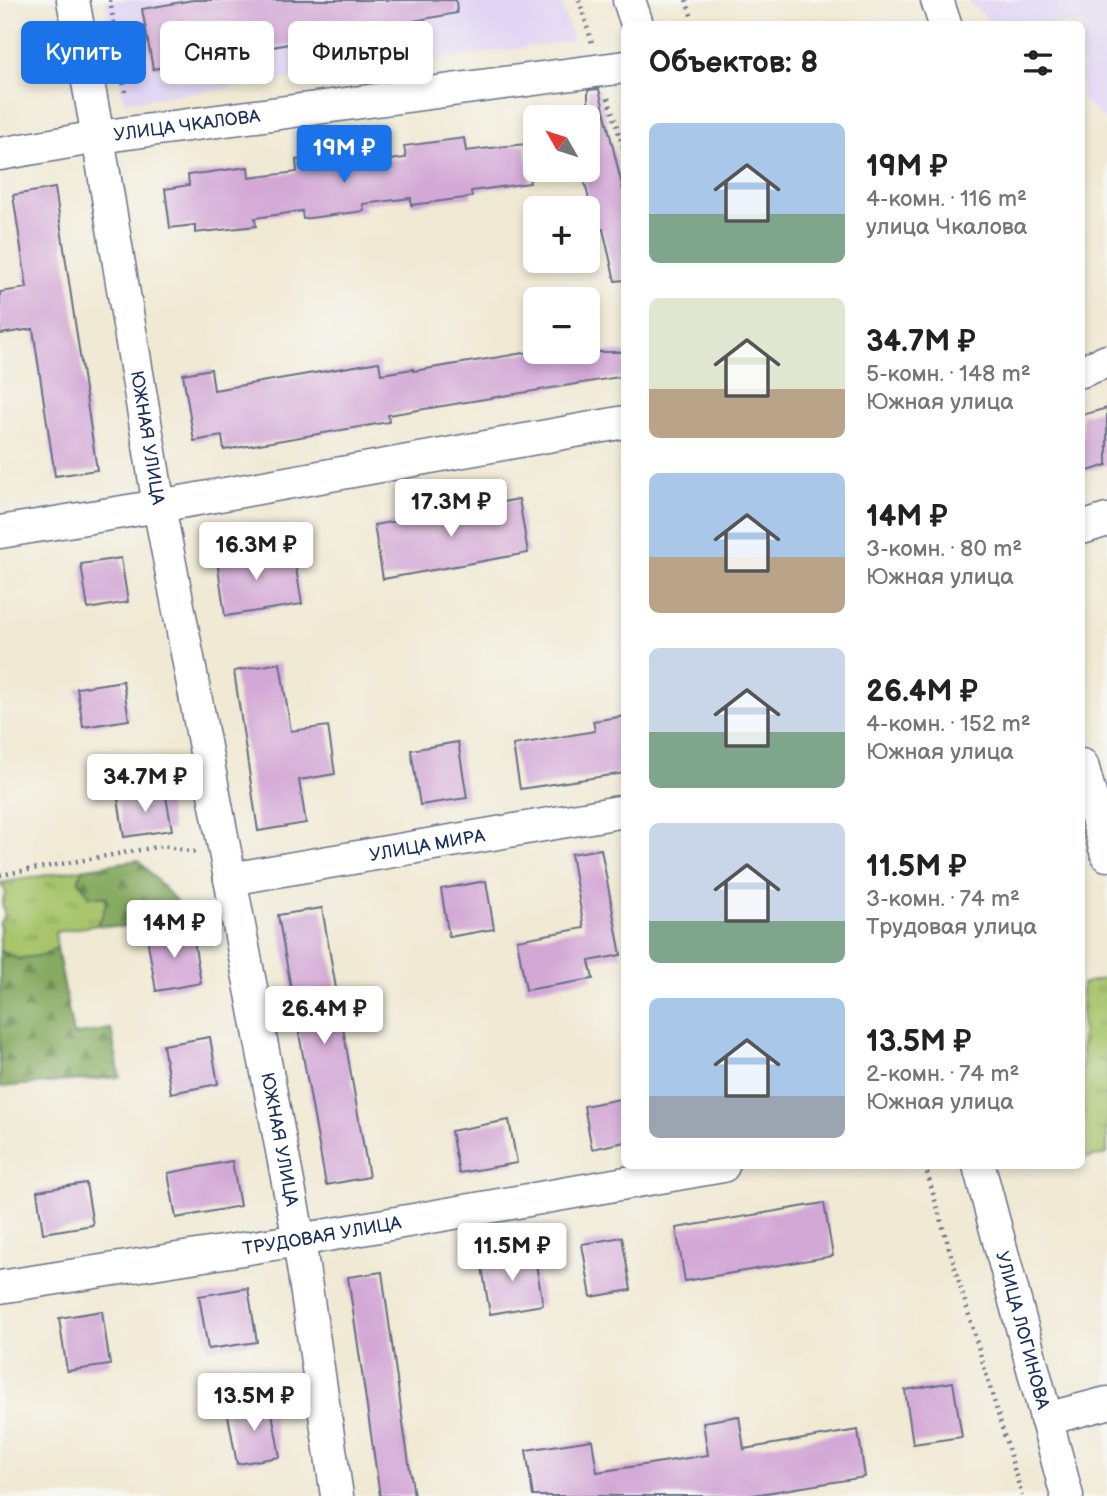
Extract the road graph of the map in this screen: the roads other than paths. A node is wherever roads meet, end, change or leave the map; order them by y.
1 (73, 0) edge
2 (629, 0) edge
3 (937, 0) edge
4 (636, 21) edge
5 (944, 21) edge
6 (621, 68) edge
7 (99, 137) junction
8 (0, 154) edge
9 (1107, 361) edge
10 (1085, 370) edge
11 (621, 423) edge
12 (159, 506) junction
13 (1107, 520) edge
14 (1085, 527) edge
15 (0, 533) edge
16 (1085, 776) edge
17 (621, 812) edge
18 (1107, 854) edge
19 (228, 868) junction
20 (706, 1169) edge
21 (980, 1169) edge
22 (299, 1240) junction
23 (0, 1287) edge
24 (1107, 1403) edge
25 (1046, 1419) junction
26 (1060, 1495) edge
27 (337, 1496) edge

1 - 7 street, ЮЖНАЯ УЛИЦА
2 - 4 street
3 - 5 street
6 - 7 street, УЛИЦА ЧКАЛОВА
7 - 8 street, УЛИЦА ЧКАЛОВА
7 - 12 street, ЮЖНАЯ УЛИЦА
9 - 10 street
11 - 12 street
12 - 15 street
12 - 19 street, ЮЖНАЯ УЛИЦА
13 - 14 street
16 - 18 street
17 - 19 street, УЛИЦА МИРА
19 - 22 street, ЮЖНАЯ УЛИЦА
20 - 22 street, ТРУДОВАЯ УЛИЦА
21 - 25 street, УЛИЦА ЛОГИНОВА
22 - 23 street, ТРУДОВАЯ УЛИЦА
22 - 27 street, ЮЖНАЯ УЛИЦА
24 - 25 street
25 - 26 street, УЛИЦА ЛОГИНОВА

